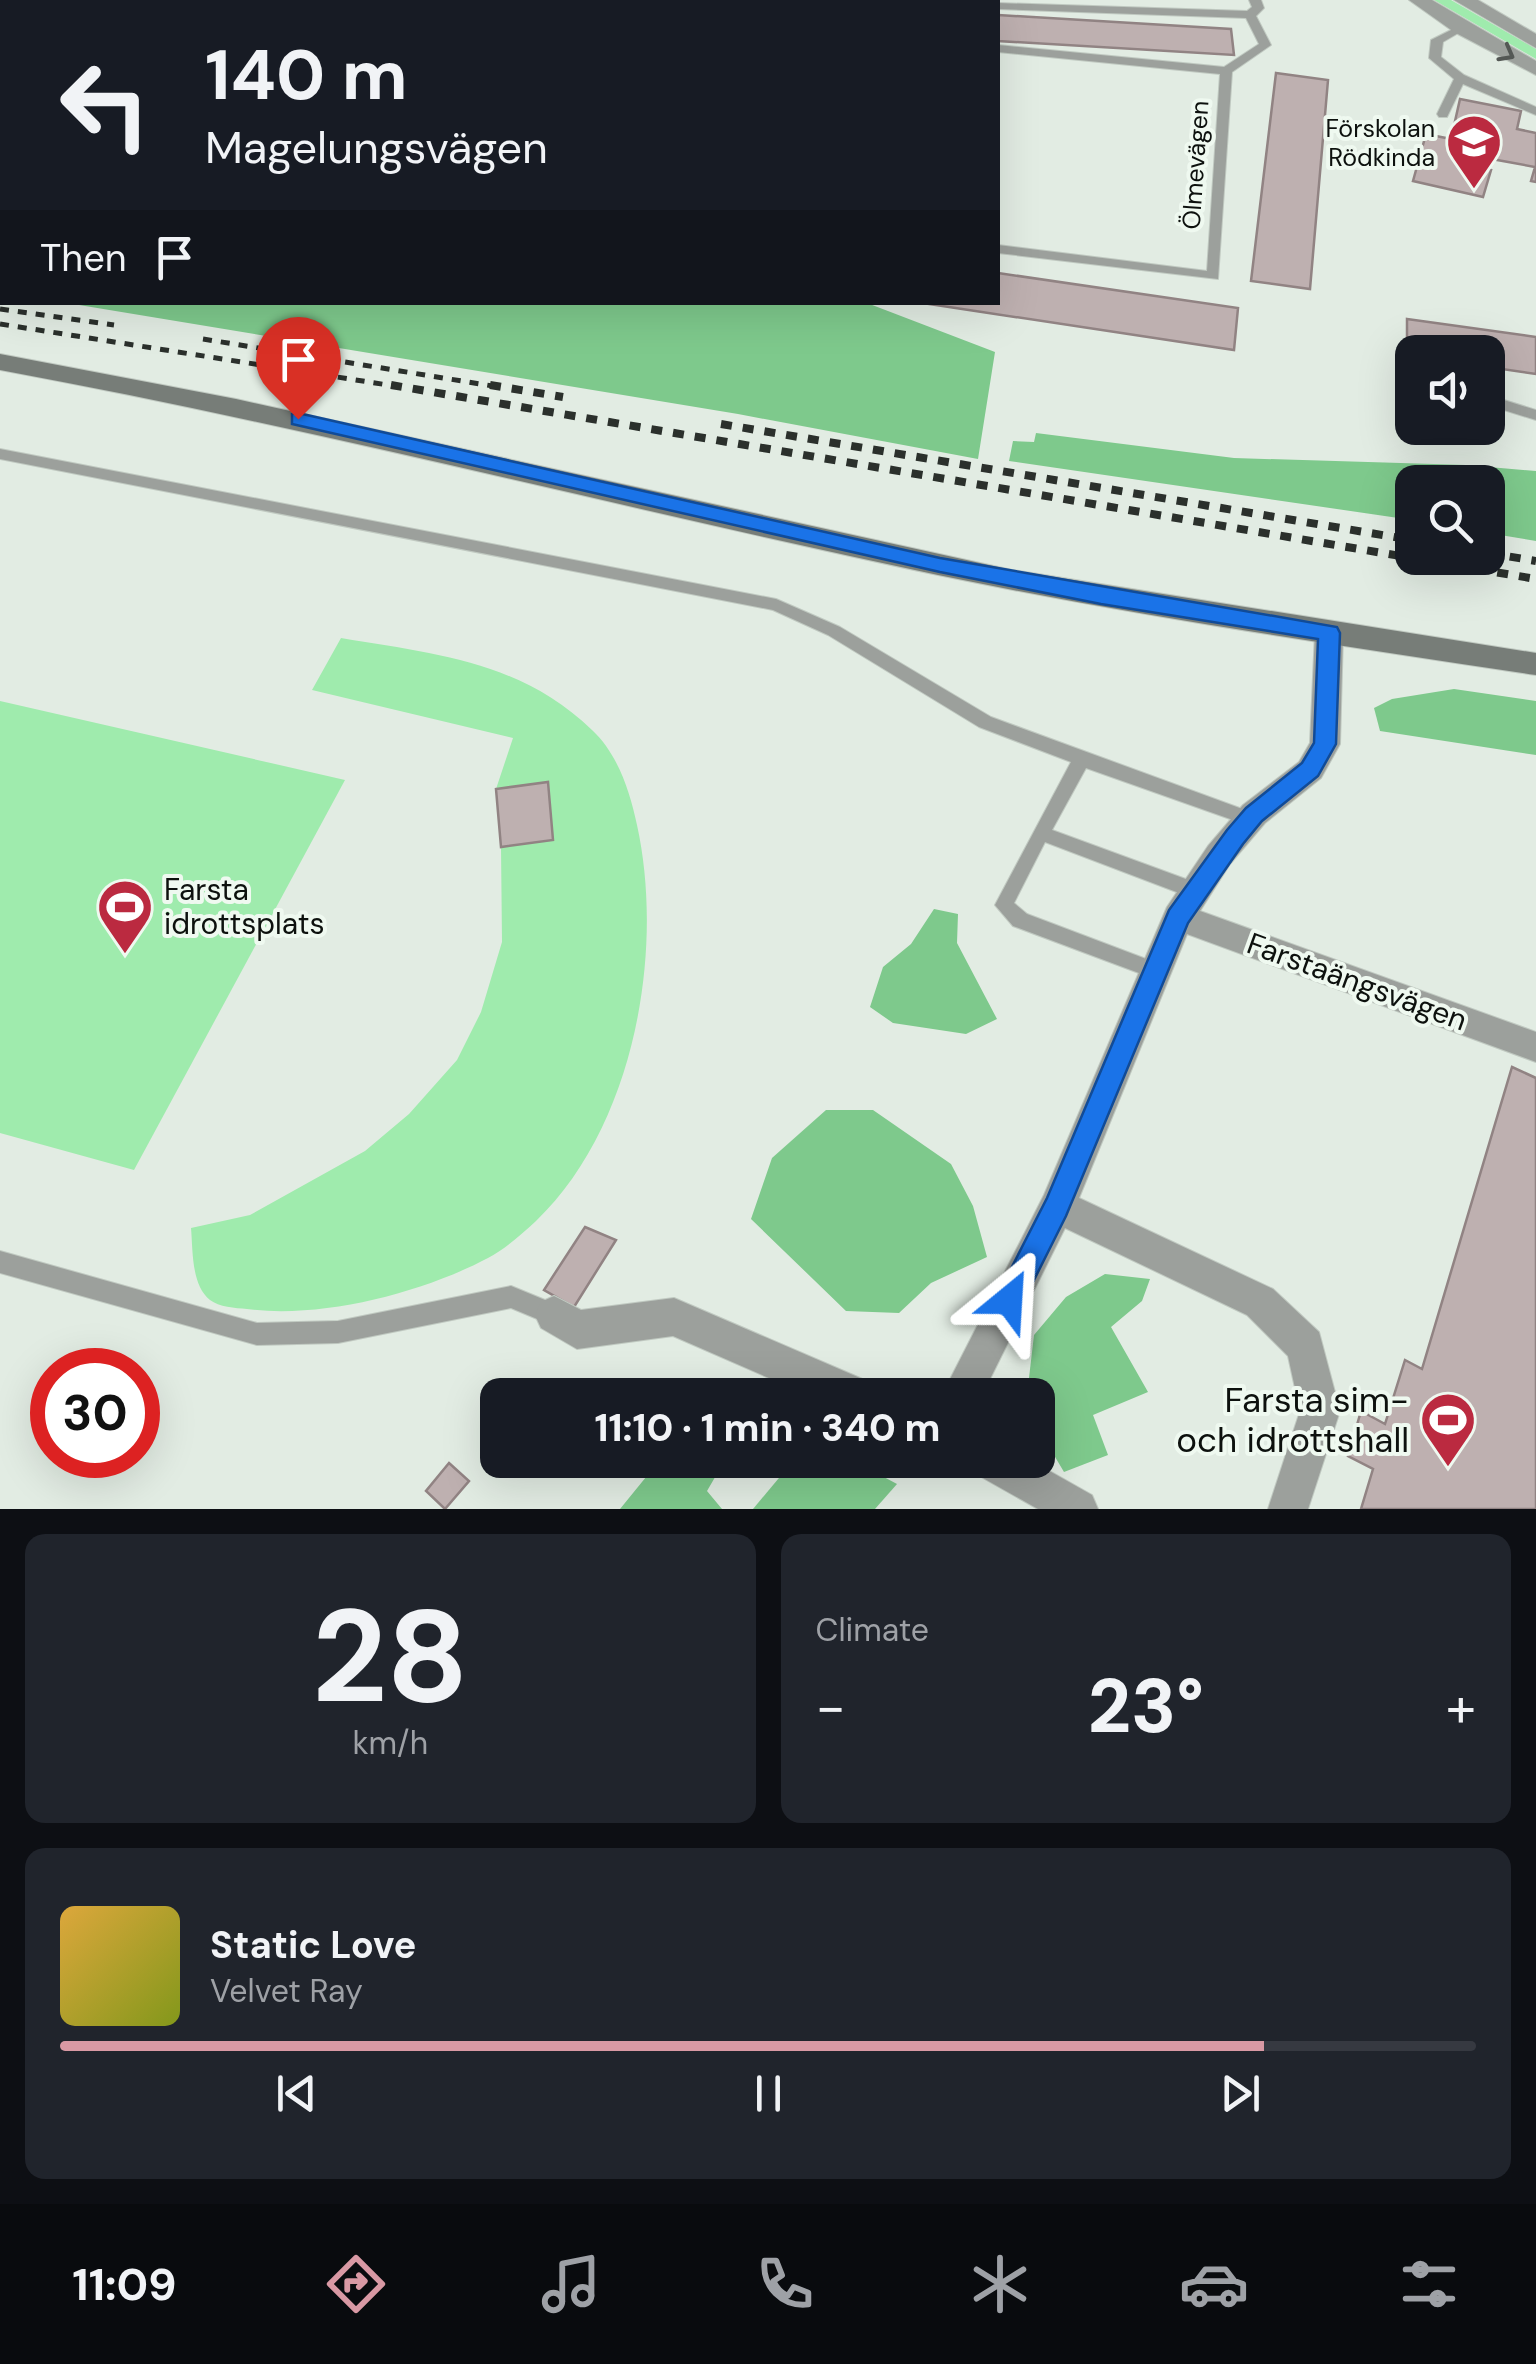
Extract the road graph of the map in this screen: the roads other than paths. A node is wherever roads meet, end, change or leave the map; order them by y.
1 (1255, 0) edge
2 (1419, 0) edge
3 (1464, 0) edge
4 (1000, 6) edge
5 (1250, 15) junction
6 (1461, 28) junction
7 (1536, 42) edge
8 (1000, 48) edge
9 (1536, 69) edge
10 (1226, 71) junction
11 (1460, 78) junction
12 (1536, 111) edge
13 (1444, 114) dead end
14 (1000, 249) edge
15 (0, 362) edge
16 (1505, 405) edge
17 (1536, 415) edge
18 (0, 454) edge
19 (1329, 633) junction
20 (1536, 664) edge
21 (1082, 758) junction
22 (1250, 818) junction
23 (1042, 834) junction
24 (1187, 904) junction
25 (1156, 970) junction
26 (1536, 1047) edge
27 (1057, 1206) junction
28 (0, 1262) edge
29 (554, 1314) joint
30 (813, 1378) edge
31 (970, 1378) edge
32 (1022, 1478) edge
33 (1078, 1509) edge
34 (1288, 1509) edge

1 - 5 lane
2 - 6 street
3 - 7 street
4 - 5 lane
5 - 10 lane
6 -> 9 street
6 - 11 lane
8 - 10 lane, Ölmevägen
10 - 14 lane, Ölmevägen
11 - 12 lane
11 - 13 lane
15 - 19 main road
16 - 17 lane
18 - 21 lane
19 - 20 main road
19 - 22 street
21 - 22 lane
21 - 23 lane
22 - 24 street
23 - 24 lane
23 - 25 lane
24 - 25 street
24 - 26 street, Farstaängsvägen
25 - 27 street
27 - 31 street
27 - 34 street
28 - 29 lane
29 - 30 street
32 - 33 street

